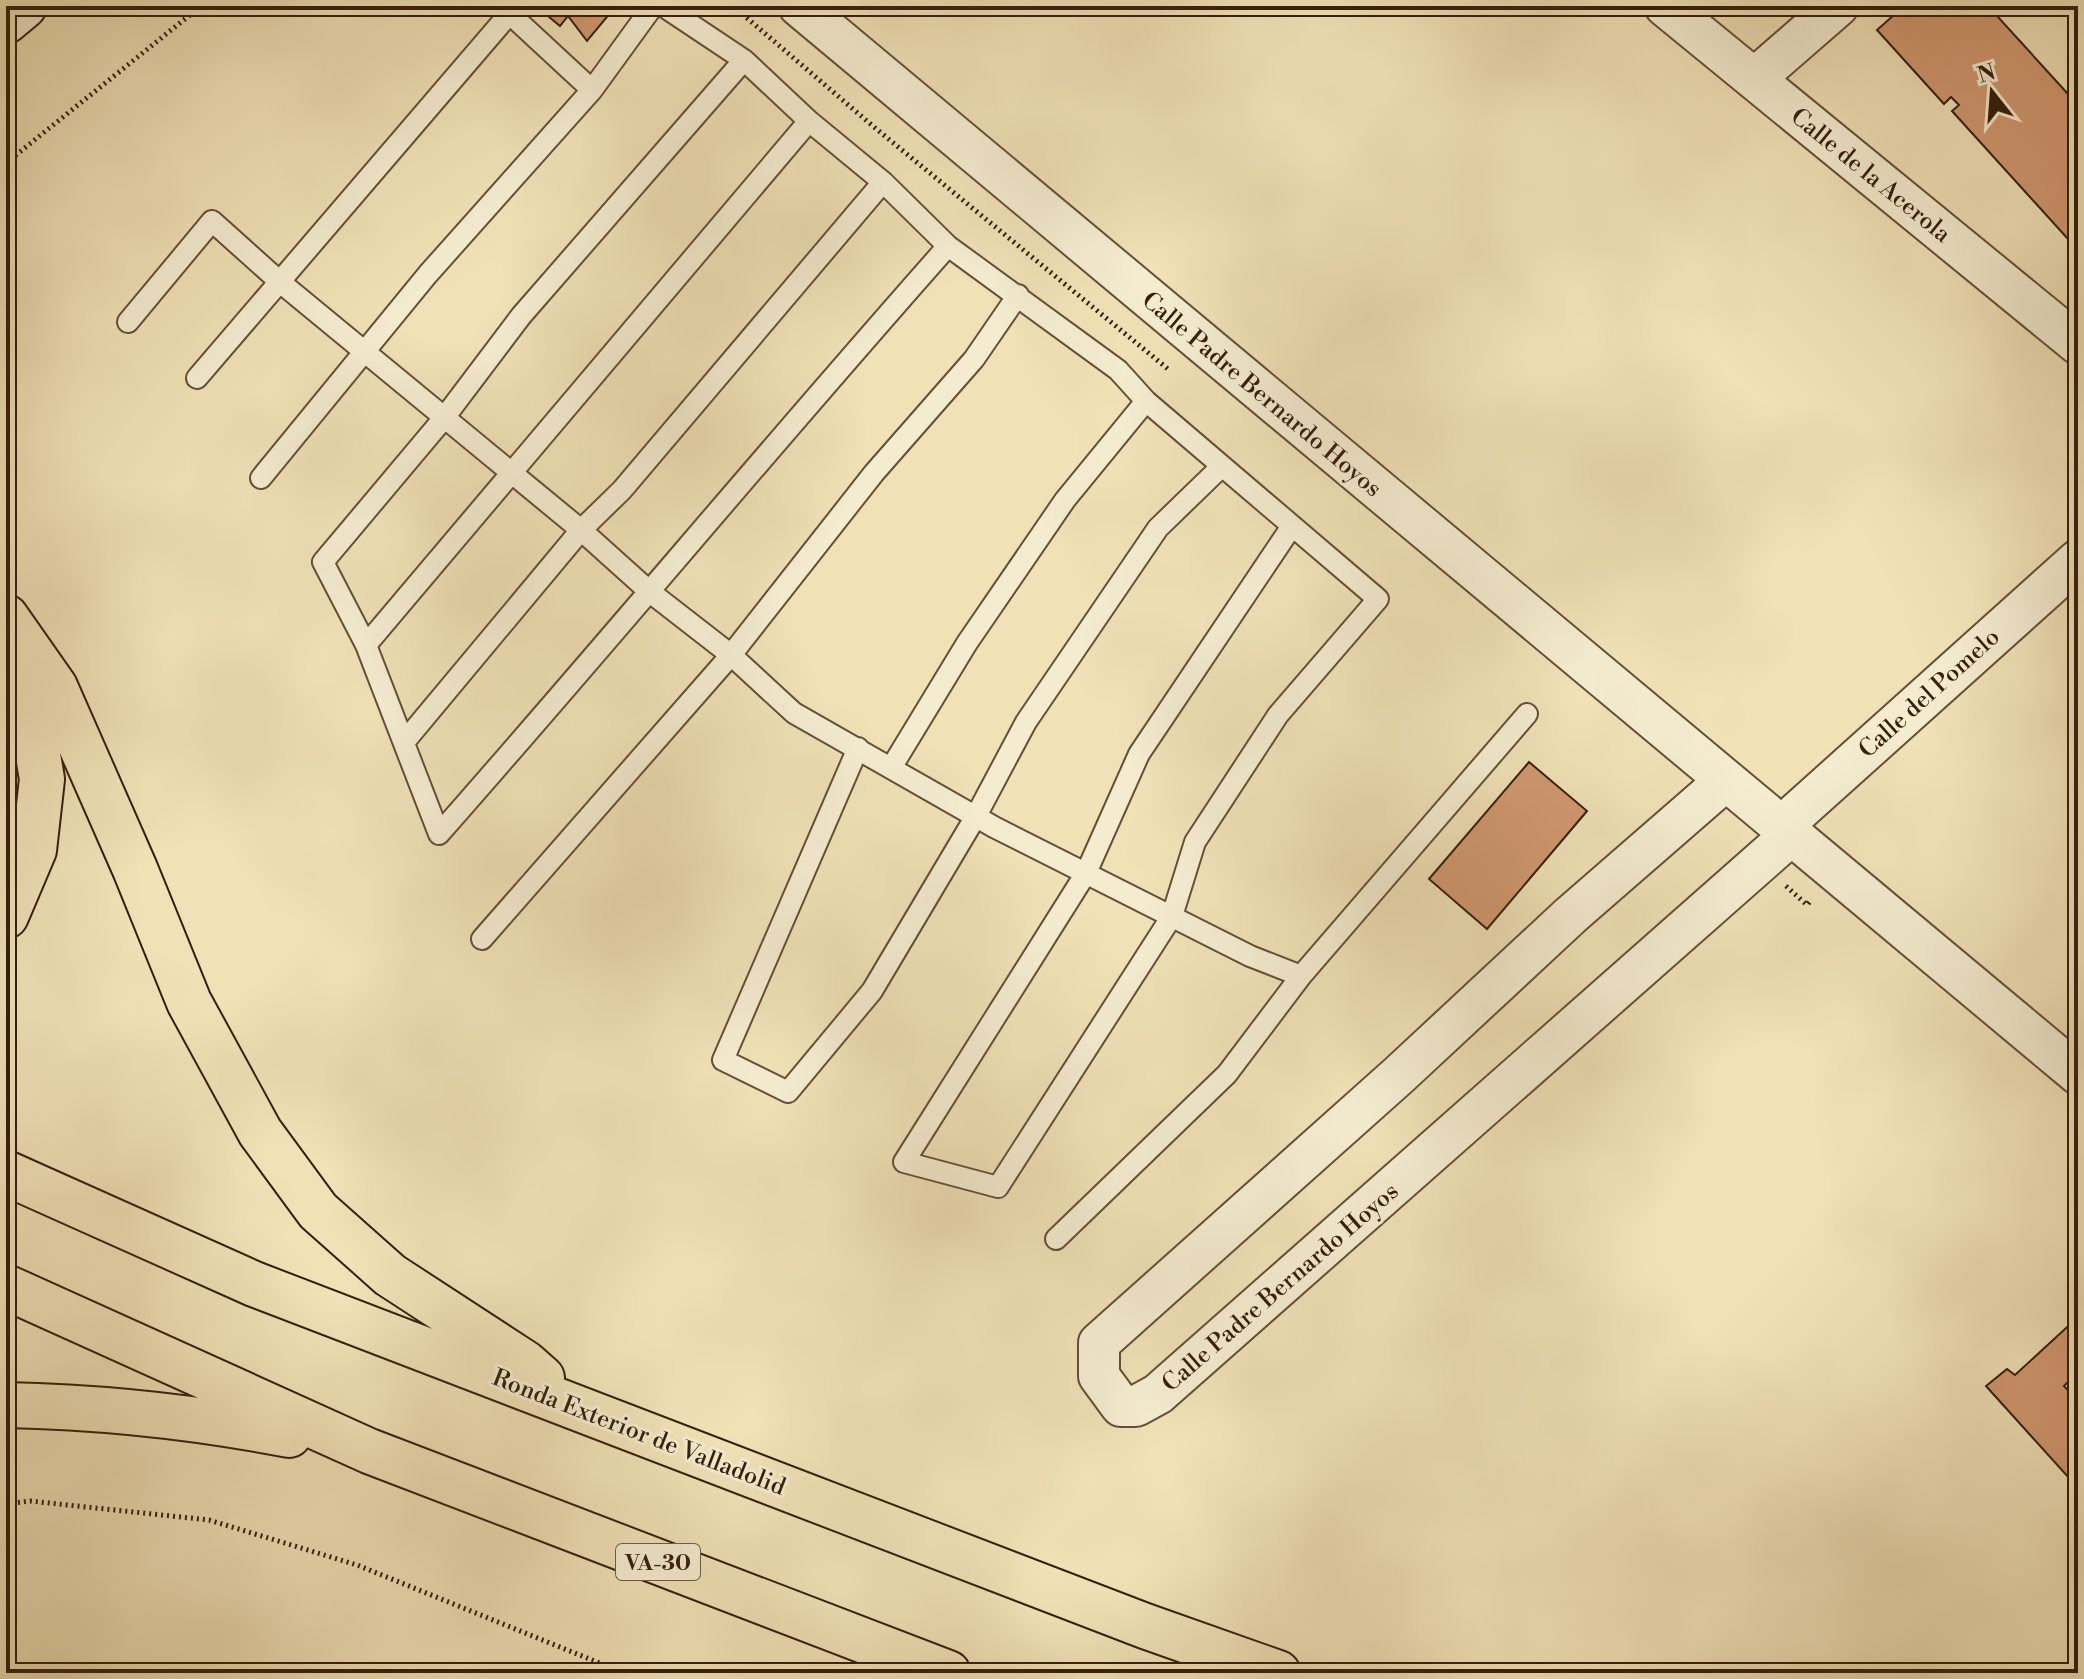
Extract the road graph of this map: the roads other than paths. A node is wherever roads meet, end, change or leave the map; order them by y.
1 (24, 6) edge
2 (653, 6) edge
3 (663, 6) edge
4 (799, 6) edge
5 (1665, 6) edge
6 (1838, 6) edge
7 (513, 10) edge
8 (6, 21) edge
9 (744, 60) junction
10 (1754, 79) junction
11 (592, 90) junction
12 (809, 121) junction
13 (883, 182) junction
14 (948, 246) junction
15 (280, 282) junction
16 (1018, 295) junction
17 (128, 322) dead end
18 (2078, 344) edge
19 (366, 351) junction
20 (197, 378) dead end
21 (1146, 401) junction
22 (444, 418) junction
23 (1222, 466) junction
24 (512, 473) junction
25 (261, 478) dead end
26 (1292, 526) junction
27 (581, 530) junction
28 (2078, 560) edge
29 (650, 592) junction
30 (6, 617) edge
31 (366, 645) junction
32 (731, 655) junction
33 (6, 669) edge
34 (1527, 714) dead end
35 (405, 741) junction
36 (858, 748) junction
37 (891, 768) junction
38 (1725, 781) junction
39 (976, 816) junction
40 (1786, 831) junction
41 (1086, 873) junction
42 (6, 916) edge
43 (1172, 916) junction
44 (482, 939) dead end
45 (1301, 976) junction
46 (2078, 1074) edge
47 (6, 1173) edge
48 (1056, 1239) dead end
49 (6, 1287) edge
50 (6, 1405) edge
51 (579, 1409) junction
52 (369, 1451) junction
53 (948, 1673) edge
54 (1278, 1673) edge

1 - 8 main road
2 - 11 lane
3 - 9 lane
4 - 38 street, Calle Padre Bernardo Hoyos
5 - 10 street, Calle de la Acerola
6 - 10 street
7 - 11 lane
7 - 15 lane
9 - 12 lane
9 - 22 lane
10 - 18 street, Calle de la Acerola
11 - 19 lane
12 - 13 lane
12 - 24 lane
13 - 14 lane
13 - 27 lane
14 - 16 lane
14 - 29 lane
15 - 17 lane
15 - 19 lane
15 - 20 lane
16 - 21 lane
16 - 32 lane
19 - 22 lane
19 - 25 lane
21 - 23 lane
21 - 37 lane
22 - 24 lane
22 - 31 lane
23 - 26 lane
23 - 39 lane
24 - 27 lane
24 - 31 lane
26 - 41 lane
26 - 43 lane
27 - 29 lane
27 - 35 lane
28 - 40 street, Calle del Pomelo
29 - 32 lane
29 - 35 lane
30 - 51 highway
31 - 35 lane
32 - 36 lane
32 - 44 lane
33 - 42 highway
34 - 45 lane
36 - 37 lane
36 - 39 lane
37 - 39 lane
38 - 40 street, Calle Padre Bernardo Hoyos
38 - 40 street, Calle Padre Bernardo Hoyos
39 - 41 lane
40 - 46 street, Calle Padre Bernardo Hoyos
41 - 43 lane
41 - 43 lane
43 - 45 lane
45 - 48 lane
47 - 51 highway, Ronda Exterior de Valladolid
49 - 52 highway, VA-30
50 - 52 highway
51 - 54 highway, Ronda Exterior de Valladolid
52 - 53 highway, VA-30

